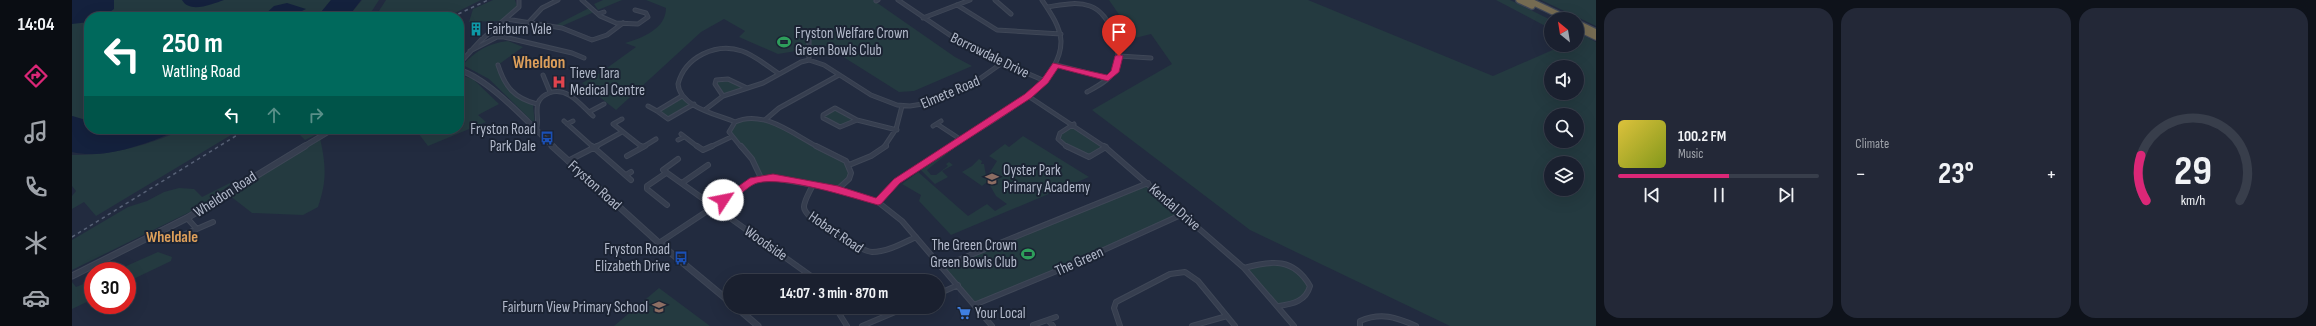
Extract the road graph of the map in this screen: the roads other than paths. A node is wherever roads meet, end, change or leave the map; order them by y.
1 (518, 0) edge
2 (558, 0) edge
3 (582, 0) edge
4 (898, 0) edge
5 (970, 0) edge
6 (995, 0) edge
7 (1042, 0) edge
8 (1519, 0) edge
9 (1528, 0) edge
10 (957, 5) junction
11 (1047, 7) junction
12 (636, 10) dead end
13 (604, 12) dead end
14 (1544, 12) edge
15 (1553, 12) edge
16 (598, 14) junction
17 (1011, 14) dead end
18 (923, 18) junction
19 (507, 19) junction
20 (529, 22) junction
21 (624, 23) junction
22 (1584, 26) edge
23 (1584, 31) edge
24 (1596, 32) edge
25 (1061, 34) junction
26 (1596, 37) edge
27 (810, 40) dead end
28 (470, 51) junction
29 (1119, 56) junction
30 (464, 58) edge
31 (584, 58) dead end
32 (1151, 58) dead end
33 (809, 60) junction
34 (1002, 63) junction
35 (498, 65) dead end
36 (1056, 65) junction
37 (464, 72) edge
38 (780, 74) junction
39 (543, 75) dead end
40 (839, 75) junction
41 (1108, 78) junction
42 (1045, 81) junction
43 (747, 88) junction
44 (550, 92) junction
45 (1087, 92) dead end
46 (682, 96) junction
47 (723, 96) junction
48 (1028, 96) junction
49 (537, 104) junction
50 (604, 104) dead end
51 (694, 104) junction
52 (648, 106) dead end
53 (902, 106) junction
54 (706, 109) junction
55 (657, 110) junction
56 (588, 112) junction
57 (593, 116) dead end
58 (622, 119) dead end
59 (765, 120) junction
60 (857, 120) junction
61 (573, 121) dead end
62 (941, 121) dead end
63 (735, 122) junction
64 (937, 124) junction
65 (1074, 124) junction
66 (933, 126) dead end
67 (898, 130) junction
68 (536, 131) junction
69 (622, 132) junction
70 (324, 134) edge
71 (731, 137) junction
72 (656, 139) dead end
73 (960, 139) junction
74 (678, 140) dead end
75 (593, 147) junction
76 (643, 147) junction
77 (1106, 147) junction
78 (627, 156) dead end
79 (678, 159) dead end
80 (568, 161) junction
81 (708, 165) dead end
82 (849, 165) junction
83 (665, 171) junction
84 (631, 172) dead end
85 (626, 175) junction
86 (761, 178) junction
87 (631, 180) dead end
88 (682, 183) junction
89 (1148, 183) junction
90 (813, 184) junction
91 (838, 190) junction
92 (878, 202) junction
93 (667, 205) dead end
94 (714, 206) junction
95 (1183, 214) junction
96 (188, 218) junction
97 (213, 222) dead end
98 (196, 228) junction
99 (183, 235) dead end
100 (916, 237) junction
101 (659, 243) junction
102 (941, 266) junction
103 (1244, 268) junction
104 (808, 274) edge
105 (72, 276) edge
106 (958, 285) junction
107 (945, 291) edge
108 (723, 296) edge
109 (974, 305) junction
110 (1279, 306) junction
111 (744, 314) edge
112 (839, 314) edge
113 (890, 314) edge
114 (1227, 316) junction
115 (1056, 317) dead end
116 (1048, 320) junction
117 (1033, 325) dead end
118 (758, 326) edge
119 (847, 326) edge
120 (862, 326) edge
121 (992, 326) edge
122 (1053, 326) edge
123 (1120, 326) edge
124 (1192, 326) edge
125 (1235, 326) edge
126 (1294, 326) edge
127 (1360, 326) edge
128 (1416, 326) edge

1 - 19 street
2 - 20 street
3 - 16 street
4 - 18 street, Borrowdale Drive
5 - 10 street
6 - 17 street
7 - 11 street
8 - 14 highway
9 - 15 highway
10 - 18 street
10 - 25 street
11 - 25 street
11 - 29 street
12 - 21 street
13 - 16 street
16 - 21 street
18 - 34 street, Borrowdale Drive
19 - 20 street
19 - 28 street
20 - 21 street
22 - 24 highway
23 - 26 highway
25 - 36 street
27 - 33 street
28 - 30 street
28 - 31 street
29 - 32 street
29 - 41 street
33 - 38 street
33 - 40 street, Elmete Road
34 - 42 street, Borrowdale Drive
34 - 53 street, Elmete Road
35 - 49 street
36 - 41 street
36 - 42 street
37 - 68 street, Fryston Road
38 - 43 street
38 - 46 street
39 - 44 street
40 - 53 street, Elmete Road
40 - 59 street
41 - 45 street
42 - 48 street
43 - 47 street
43 - 47 street
44 - 49 street
44 - 56 street
46 - 51 street
46 - 55 street
47 - 54 street
48 - 65 street, Kendal Drive
48 - 73 street
49 - 68 street
50 - 56 street
51 - 54 street
51 - 55 street
52 - 55 street
53 - 67 street
54 - 63 street
56 - 57 street
58 - 69 street
59 - 63 street
59 - 82 street
60 - 60 street
60 - 67 street
61 - 75 street
62 - 64 street
63 - 71 street
64 - 66 street
64 - 73 street
65 - 77 street, Kendal Drive
65 - 77 street
67 - 82 street
68 - 80 street, Fryston Road
69 - 75 street
69 - 76 street
70 - 96 street, Wheldon Road
71 - 74 street
71 - 86 street
72 - 76 street
73 - 92 street
75 - 80 street
75 - 85 street
76 - 78 street
77 - 89 street, Kendal Drive
79 - 83 street
80 - 101 street, Fryston Road
81 - 88 street
82 - 91 street
83 - 88 street, Woodside
83 - 93 street
84 - 85 street
85 - 87 street
86 - 90 street
86 - 94 street
88 - 94 street, Woodside
89 - 95 street, Kendal Drive
89 - 102 street
90 - 91 street
90 - 100 street, Hobart Road
91 - 92 street
92 - 100 street
94 - 101 street
94 - 104 street, Woodside
95 - 103 street, Kendal Drive
95 - 109 street, The Green
96 - 98 street
96 - 105 street, Wheldon Road
97 - 98 street
98 - 99 street
100 - 102 street
101 - 108 street, Fryston Road
102 - 106 street
103 - 110 street, Kendal Drive
103 - 110 street
106 - 107 street
106 - 109 street
109 - 121 street
110 - 126 street, Kendal Drive
111 - 118 street
112 - 119 street
113 - 120 street
114 - 123 street
114 - 124 street
114 - 125 street
115 - 116 street
116 - 117 street
116 - 122 street
127 - 128 street

